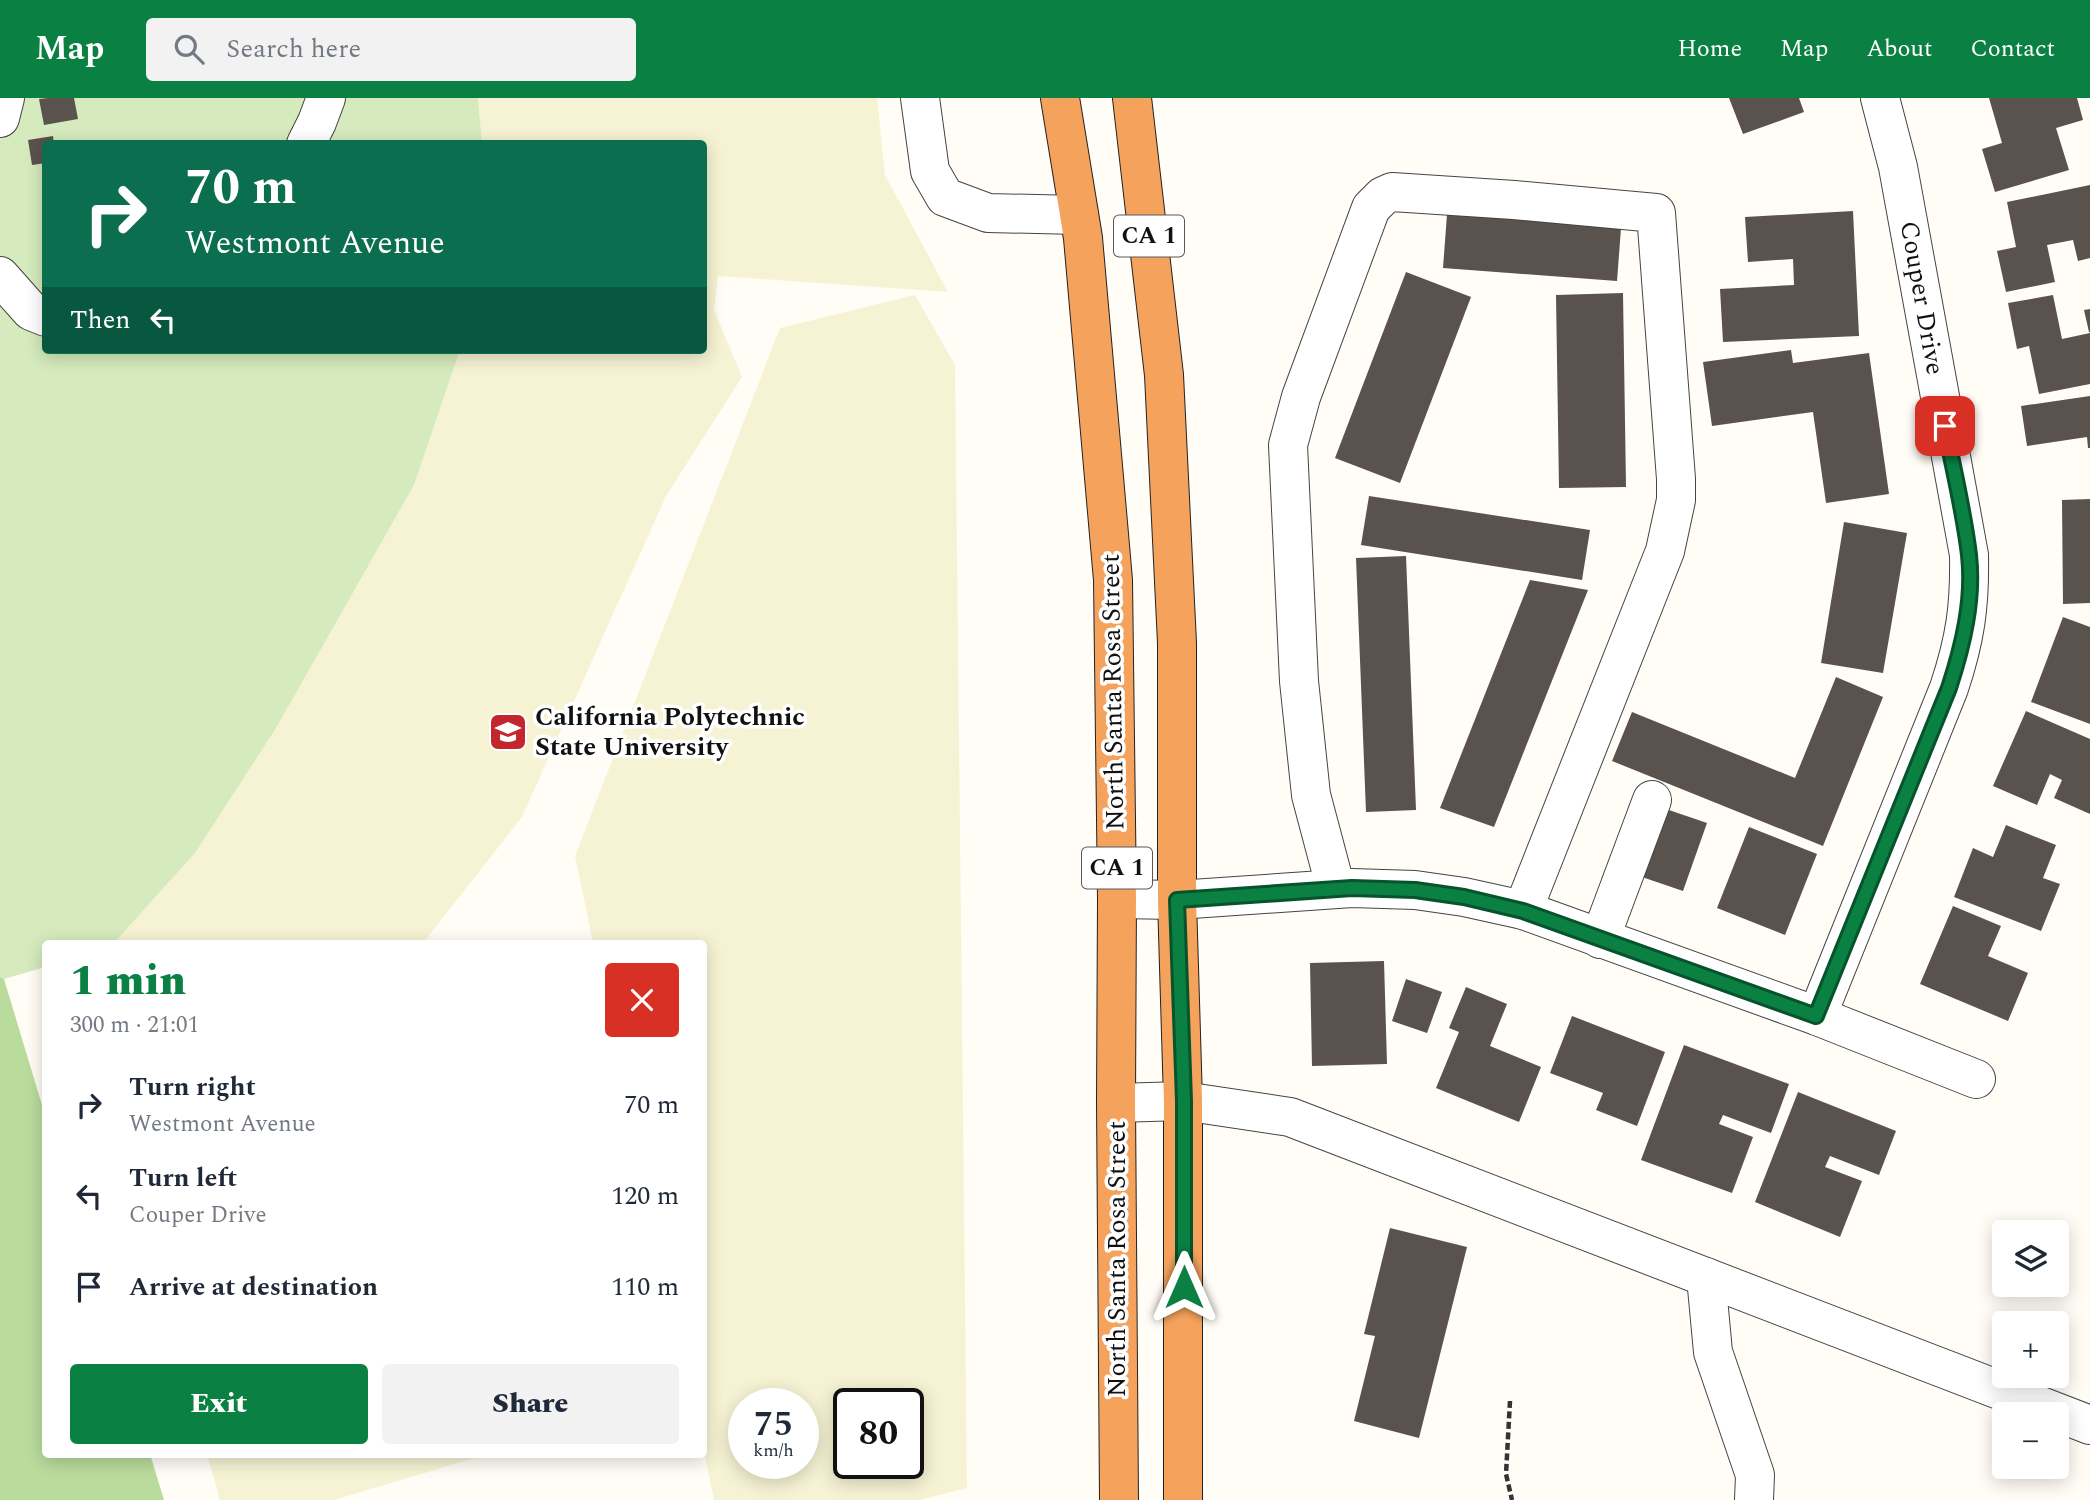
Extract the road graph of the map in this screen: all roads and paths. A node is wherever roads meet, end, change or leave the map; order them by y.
1 (5, 98) edge
2 (326, 98) edge
3 (920, 98) edge
4 (1060, 98) edge
5 (1132, 98) edge
6 (1880, 98) edge
7 (0, 118) edge
8 (308, 140) edge
9 (1079, 215) junction
10 (0, 276) edge
11 (42, 315) edge
12 (1652, 800) dead end
13 (1336, 889) junction
14 (1117, 899) junction
15 (1177, 900) junction
16 (1523, 911) junction
17 (1600, 939) junction
18 (1816, 1016) junction
19 (1976, 1079) dead end
20 (1184, 1101) junction
21 (1116, 1103) junction
22 (1706, 1277) junction
23 (1510, 1401) dead end
24 (2090, 1425) edge
25 (1119, 1500) edge
26 (1184, 1500) edge
27 (1512, 1500) edge
28 (1755, 1500) edge

1 - 7 street
2 - 8 street
3 - 9 street
4 - 9 highway, North Santa Rosa Street / CA 1
5 - 15 highway, CA 1
6 - 18 street, Couper Drive
9 - 14 highway, North Santa Rosa Street / CA 1
10 - 11 street
12 - 17 street
13 - 15 street
13 - 16 street
13 - 16 street
14 - 15 street
14 - 21 highway, North Santa Rosa Street / CA 1
15 - 20 highway, CA 1
16 - 17 street
17 - 18 street
18 - 19 street
20 - 21 street
20 - 22 street
20 - 26 highway, CA 1
21 - 25 highway, North Santa Rosa Street / CA 1
22 - 24 street
22 - 28 street
23 - 27 path

